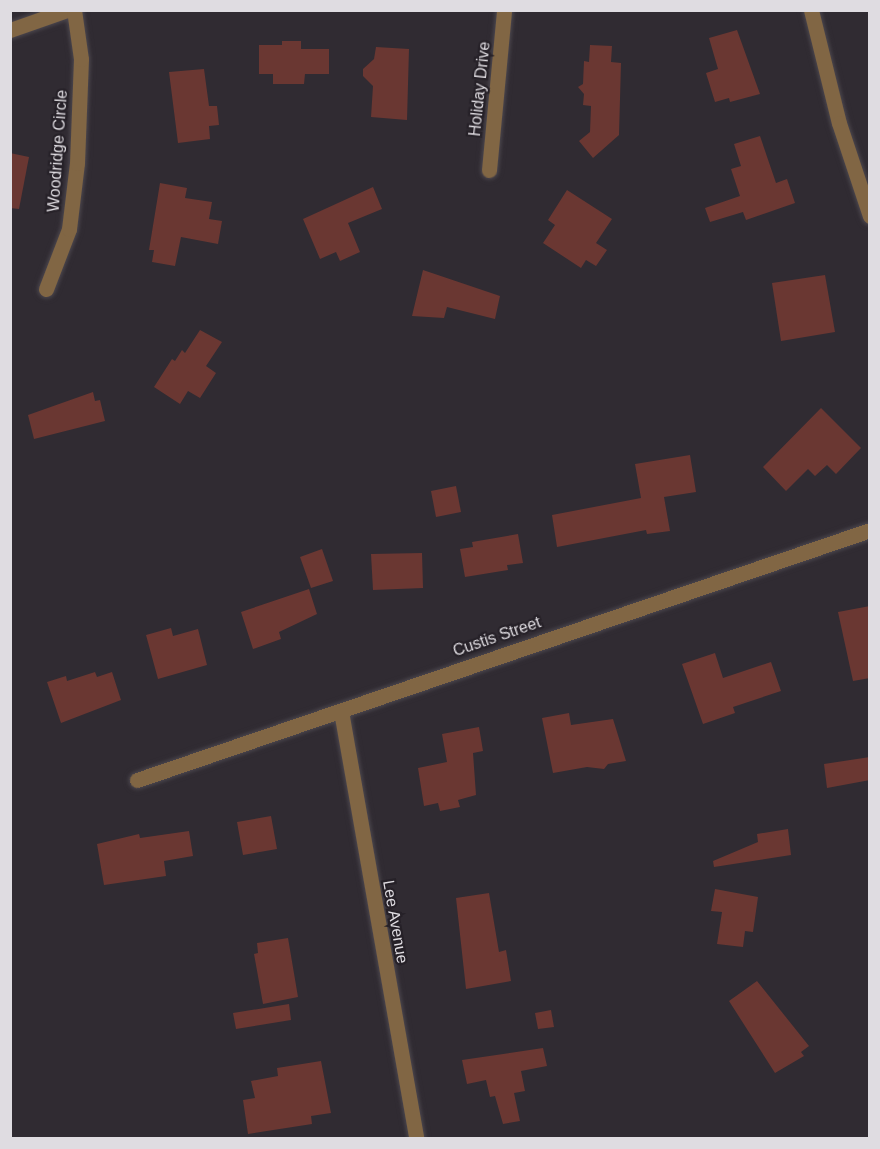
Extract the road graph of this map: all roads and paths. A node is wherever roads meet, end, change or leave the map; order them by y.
1 (67, 10) edge
2 (74, 10) edge
3 (504, 10) edge
4 (811, 10) edge
5 (10, 30) edge
6 (489, 170) dead end
7 (870, 216) edge
8 (46, 289) dead end
9 (870, 530) edge
10 (341, 711) junction
11 (137, 780) dead end
12 (416, 1138) edge

1 - 5 street
2 - 8 street, Woodridge Circle
3 - 6 street, Holiday Drive
4 - 7 street
9 - 10 street, Custis Street
10 - 11 street, Custis Street
10 - 12 street, Lee Avenue

